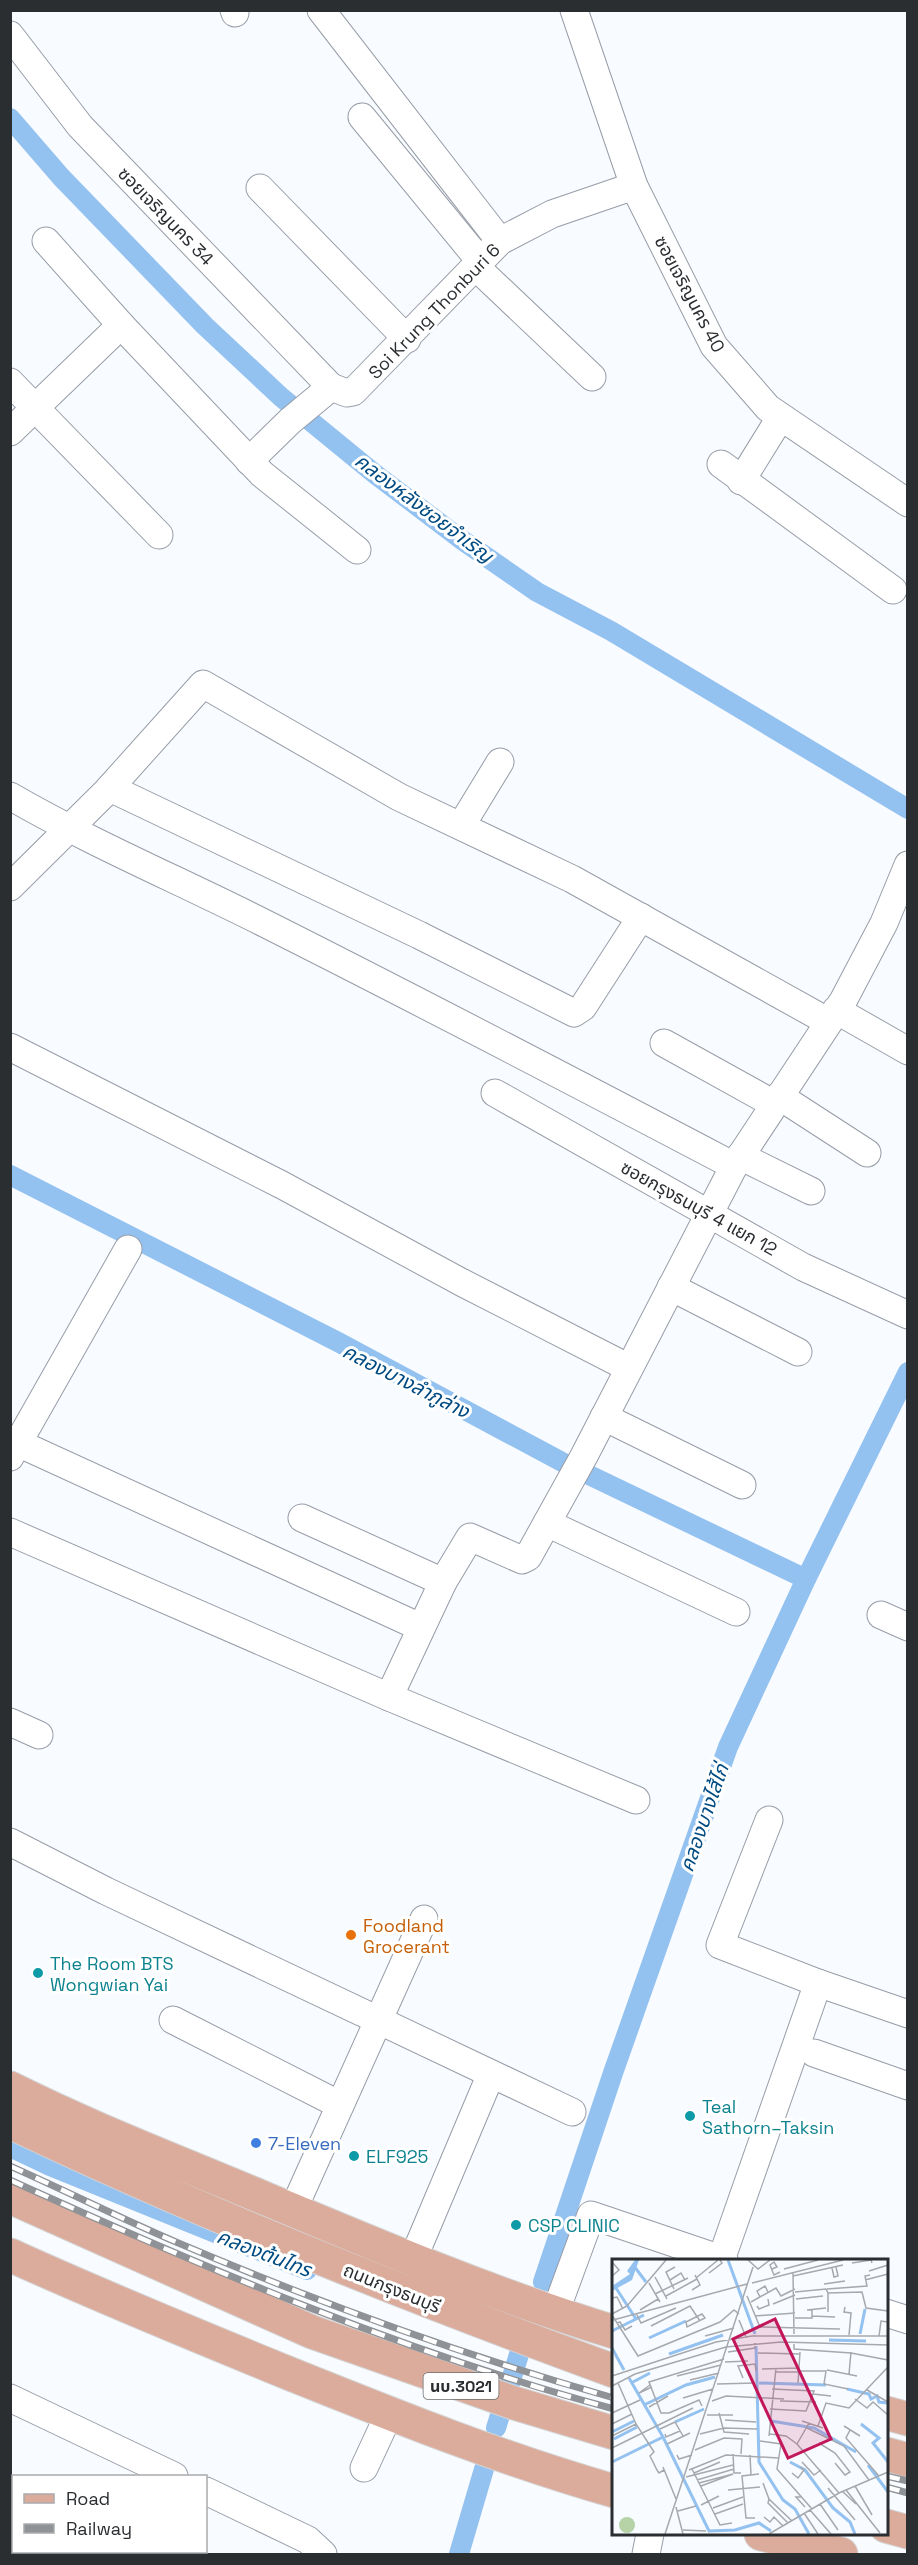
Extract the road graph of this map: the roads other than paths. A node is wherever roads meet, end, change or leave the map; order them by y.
1 (321, 10) edge
2 (574, 10) edge
3 (10, 35) edge
4 (362, 117) dead end
5 (634, 186) junction
6 (260, 188) dead end
7 (46, 241) dead end
8 (500, 241) junction
9 (478, 264) junction
10 (121, 325) junction
11 (407, 339) junction
12 (592, 377) dead end
13 (10, 382) edge
14 (331, 387) junction
15 (36, 407) junction
16 (780, 418) junction
17 (10, 432) edge
18 (249, 461) junction
19 (908, 503) edge
20 (159, 535) dead end
21 (357, 550) dead end
22 (893, 590) dead end
23 (500, 762) dead end
24 (110, 788) junction
25 (10, 796) edge
26 (461, 826) junction
27 (69, 829) junction
28 (905, 879) edge
29 (10, 886) edge
30 (641, 917) junction
31 (832, 1016) junction
32 (664, 1043) dead end
33 (10, 1047) edge
34 (908, 1051) edge
35 (495, 1093) dead end
36 (776, 1100) junction
37 (867, 1152) dead end
38 (737, 1161) junction
39 (811, 1191) dead end
40 (710, 1214) junction
41 (128, 1249) dead end
42 (671, 1287) junction
43 (908, 1315) edge
44 (798, 1352) dead end
45 (629, 1368) junction
46 (604, 1417) junction
47 (13, 1452) edge
48 (742, 1485) dead end
49 (302, 1518) dead end
50 (547, 1523) junction
51 (10, 1532) edge
52 (443, 1582) junction
53 (736, 1612) dead end
54 (881, 1615) dead end
55 (420, 1627) junction
56 (908, 1628) edge
57 (389, 1696) junction
58 (10, 1722) edge
59 (39, 1735) dead end
60 (636, 1800) dead end
61 (769, 1820) dead end
62 (10, 1842) edge
63 (424, 1919) dead end
64 (818, 1983) junction
65 (908, 2014) edge
66 (173, 2020) dead end
67 (376, 2021) junction
68 (814, 2053) dead end
69 (491, 2074) junction
70 (908, 2086) edge
71 (10, 2088) edge
72 (10, 2094) edge
73 (340, 2105) junction
74 (572, 2112) dead end
75 (10, 2122) edge
76 (83, 2124) junction
77 (10, 2198) edge
78 (293, 2210) junction
79 (10, 2255) edge
80 (413, 2259) junction
81 (720, 2259) edge
82 (723, 2259) edge
83 (555, 2313) junction
84 (888, 2314) edge
85 (908, 2320) edge
86 (612, 2331) edge
87 (612, 2346) edge
88 (612, 2370) edge
89 (10, 2398) edge
90 (389, 2414) junction
91 (888, 2414) edge
92 (908, 2420) edge
93 (612, 2432) edge
94 (888, 2455) edge
95 (908, 2460) edge
96 (364, 2468) dead end
97 (540, 2470) junction
98 (172, 2475) edge
99 (612, 2476) edge
100 (612, 2490) edge
101 (207, 2492) edge
102 (888, 2511) edge
103 (908, 2516) edge
104 (888, 2527) edge
105 (908, 2532) edge
106 (650, 2535) edge
107 (780, 2542) edge
108 (315, 2547) edge
109 (646, 2554) edge
110 (841, 2554) edge

1 - 8 street
2 - 5 street, ซอยเจริญนคร 40
3 - 14 street, ซอยเจริญนคร 34
4 - 9 street
5 - 8 street, Soi Krung Thonburi 6
5 - 16 street, ซอยเจริญนคร 40
6 - 11 street
7 - 10 street
8 - 9 street, Soi Krung Thonburi 6
9 - 11 street, Soi Krung Thonburi 6
9 - 12 street
10 - 15 street
10 - 18 street
11 - 14 street, Soi Krung Thonburi 6
13 - 15 street
14 - 18 street
15 - 17 street
15 - 20 street
16 - 19 street, ซอยเจริญนคร 40
16 - 22 street
18 - 21 street
23 - 26 street
24 - 26 street
24 - 27 street
24 - 30 street
25 - 27 street
26 - 30 street
27 - 29 street
27 - 38 street
28 - 31 street
30 - 31 street
31 - 34 street
31 - 36 street
32 - 36 street
33 - 45 street
35 - 40 street, ซอยกรุงธนบุรี 4 แยก 12
36 - 37 street
36 - 38 street
38 - 39 street
38 - 40 street
40 - 42 street
40 - 43 street, ซอยกรุงธนบุรี 4 แยก 12
41 - 47 street
42 - 44 street
42 - 45 street
45 - 46 street
46 - 48 street
46 - 50 street
47 - 55 street
49 - 52 street
50 - 52 street
50 - 53 street
51 - 57 street
52 - 55 street
54 - 56 street
55 - 57 street
57 - 60 street
58 - 59 street
61 - 64 street
62 - 67 street
63 - 67 street
64 - 65 street
64 - 82 street
66 - 73 street
67 - 69 street
67 - 73 street
68 - 70 street
69 - 74 street
69 - 80 street
71 - 76 main road, ถนนกรุงธนบุรี
72 - 76 main road
73 - 78 street
75 - 88 main road, ถนนกรุงธนบุรี
76 - 78 main road, ถนนกรุงธนบุรี
77 - 93 main road, นบ.3021
78 - 80 main road, ถนนกรุงธนบุรี
79 - 90 main road
80 - 83 main road, ถนนกรุงธนบุรี
81 - 83 street
83 - 86 main road, ถนนกรุงธนบุรี
83 - 87 main road
84 - 85 street
89 - 98 street
90 - 96 street
90 - 97 main road
91 - 92 main road
94 - 95 main road
97 - 99 main road
97 - 100 main road
101 - 108 street
102 - 103 main road
104 - 105 main road
106 - 109 street
107 - 110 main road

